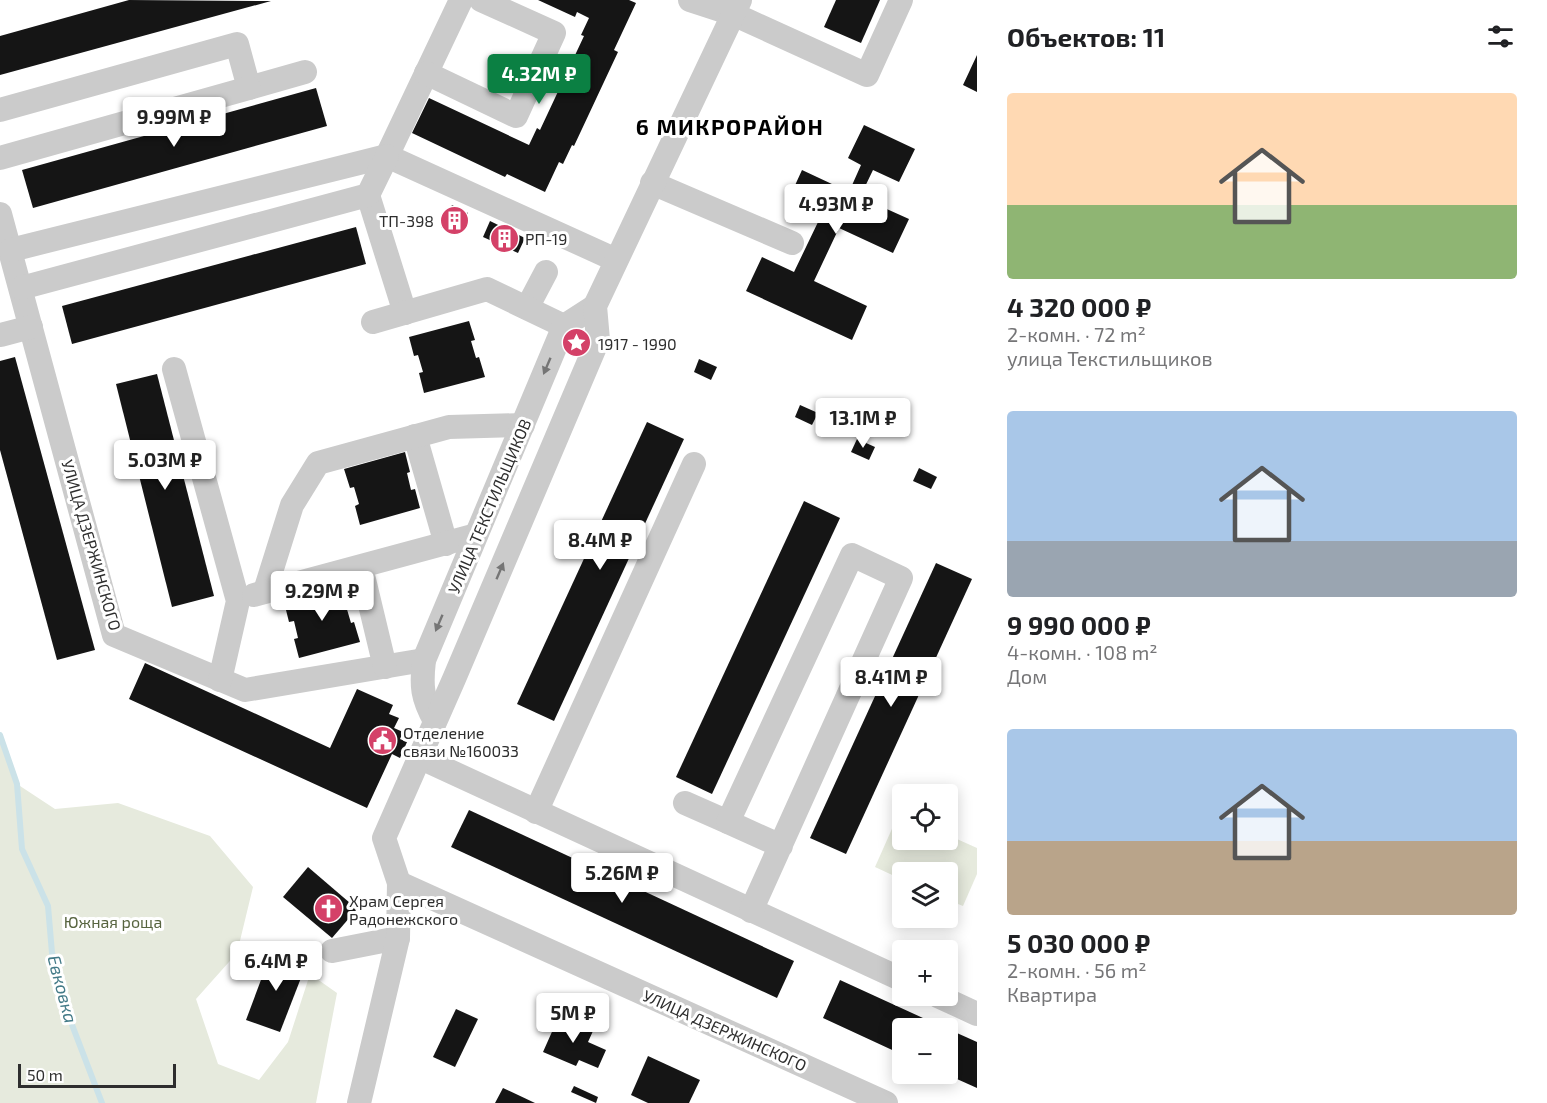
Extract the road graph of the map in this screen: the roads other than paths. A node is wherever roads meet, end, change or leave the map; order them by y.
1 (461, 0) edge
2 (481, 0) edge
3 (690, 0) edge
4 (901, 0) edge
5 (736, 7) edge
6 (305, 72) dead end
7 (426, 73) junction
8 (249, 88) junction
9 (0, 110) edge
10 (387, 156) junction
11 (0, 158) edge
12 (652, 183) junction
13 (368, 195) junction
14 (0, 214) edge
15 (792, 243) dead end
16 (11, 250) junction
17 (615, 260) junction
18 (546, 272) dead end
19 (21, 288) junction
20 (595, 306) junction
21 (527, 308) junction
22 (405, 313) junction
23 (373, 322) dead end
24 (564, 326) junction
25 (31, 327) junction
26 (1, 335) edge
27 (174, 369) dead end
28 (523, 425) junction
29 (415, 436) junction
30 (694, 464) dead end
31 (476, 535) junction
32 (446, 544) junction
33 (361, 567) junction
34 (265, 591) junction
35 (238, 601) junction
36 (424, 660) junction
37 (385, 667) junction
38 (220, 680) junction
39 (435, 721) junction
40 (419, 757) junction
41 (686, 803) dead end
42 (536, 812) junction
43 (728, 822) junction
44 (781, 846) junction
45 (399, 883) junction
46 (752, 911) junction
47 (398, 938) junction
48 (332, 951) dead end
49 (892, 975) edge
50 (958, 1005) edge
51 (977, 1014) edge
52 (359, 1103) edge
53 (886, 1103) edge

1 - 7 street
2 - 7 street
3 - 5 street
4 - 5 street
5 - 12 street
6 - 8 street
7 - 10 street
8 - 9 street
8 - 11 street
10 - 13 street
10 - 16 street
10 - 17 street
12 - 15 street
12 - 17 street
13 - 19 street
13 - 22 street
14 - 16 street, УЛИЦА ДЗЕРЖИНСКОГО
16 - 19 street, УЛИЦА ДЗЕРЖИНСКОГО
17 - 20 street
18 - 21 street
19 - 25 street, УЛИЦА ДЗЕРЖИНСКОГО
20 - 24 street
39 -> 20 street
21 - 22 street
21 - 24 street
22 - 23 street
24 -> 28 street, УЛИЦА ТЕКСТИЛЬЩИКОВ
25 - 26 street
25 - 38 street, УЛИЦА ДЗЕРЖИНСКОГО
27 - 35 street
28 - 29 street
28 - 31 street, УЛИЦА ТЕКСТИЛЬЩИКОВ
29 - 32 street
29 - 34 street
30 - 42 street
31 - 32 street
31 -> 36 street, УЛИЦА ТЕКСТИЛЬЩИКОВ
32 - 33 street
33 - 34 street
33 - 37 street
34 - 35 street
35 - 38 street
36 - 37 street, УЛИЦА ДЗЕРЖИНСКОГО
36 - 39 street, УЛИЦА ТЕКСТИЛЬЩИКОВ
37 - 38 street, УЛИЦА ДЗЕРЖИНСКОГО
39 - 40 street
40 - 42 street
40 - 45 street
41 - 43 street
42 - 46 street
43 - 44 street
43 - 44 street
44 - 46 street
45 - 47 street
45 - 53 street, УЛИЦА ДЗЕРЖИНСКОГО
46 - 49 street
47 - 48 street
47 - 52 street
50 - 51 street

